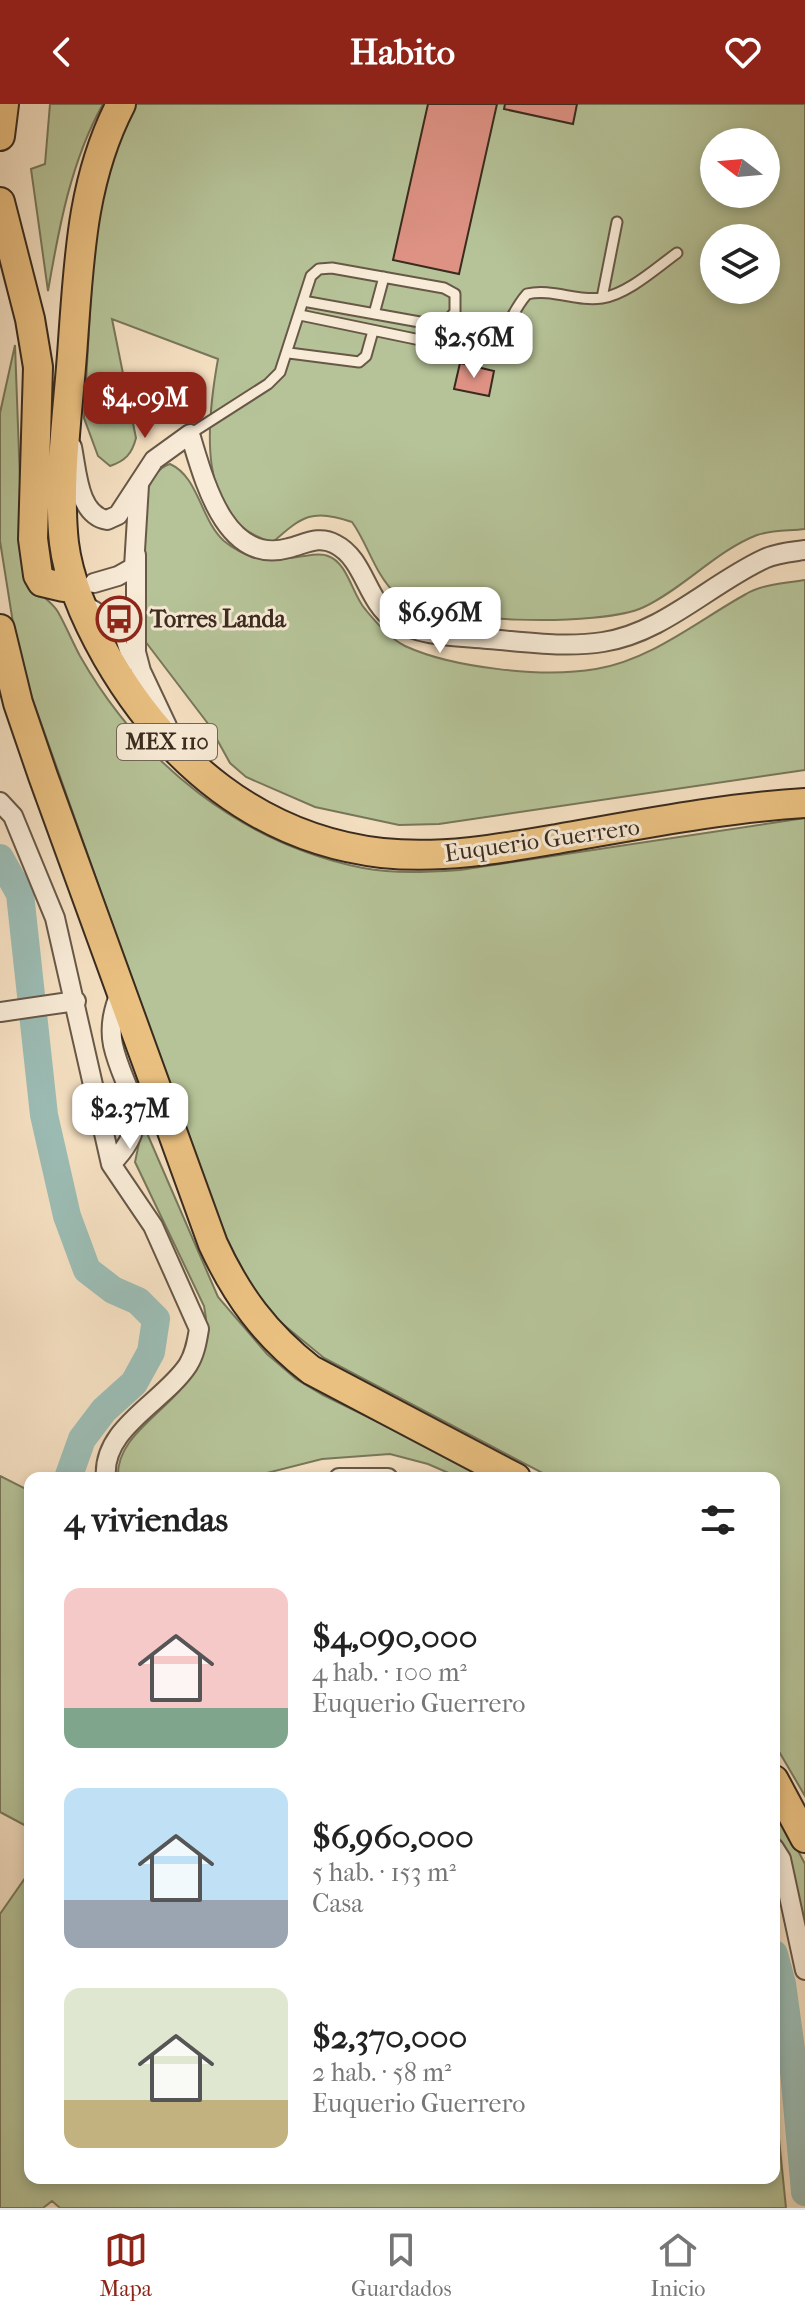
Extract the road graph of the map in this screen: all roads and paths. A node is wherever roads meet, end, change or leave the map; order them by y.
1 (121, 104) edge
2 (0, 202) edge
3 (617, 222) dead end
4 (677, 253) dead end
5 (384, 277) junction
6 (602, 298) junction
7 (303, 301) junction
8 (374, 314) junction
9 (300, 315) junction
10 (373, 331) junction
11 (289, 353) junction
12 (67, 425) junction
13 (190, 434) junction
14 (139, 484) junction
15 (805, 550) edge
16 (136, 555) junction
17 (79, 590) junction
18 (0, 629) edge
19 (181, 757) junction
20 (1, 802) edge
21 (805, 803) edge
22 (121, 990) junction
23 (76, 1001) junction
24 (3, 1012) edge
25 (111, 1164) junction
26 (105, 1472) edge
27 (505, 1472) edge
28 (780, 1791) edge
29 (805, 1838) edge
30 (780, 1857) edge
31 (805, 1970) edge

1 - 12 main road, Euquerio Guerrero / MEX 110
2 - 17 main road
3 - 6 lane
4 - 6 lane
5 - 7 lane
5 - 8 lane
5 - 8 lane
6 - 10 lane
7 - 8 lane
7 - 9 lane
9 - 10 lane
9 - 11 lane
10 - 11 lane
11 - 13 lane
12 - 14 street
12 - 17 main road, Euquerio Guerrero / MEX 110
13 - 14 street
13 - 15 street
14 - 16 street
16 - 17 street
16 - 19 street
17 - 19 main road, Euquerio Guerrero / MEX 110
18 - 22 main road
19 - 21 main road, Euquerio Guerrero / MEX 110
20 - 23 street
22 - 25 street
22 - 27 main road
23 - 24 street
23 - 25 street
25 - 26 street
28 - 29 main road
30 - 31 street

